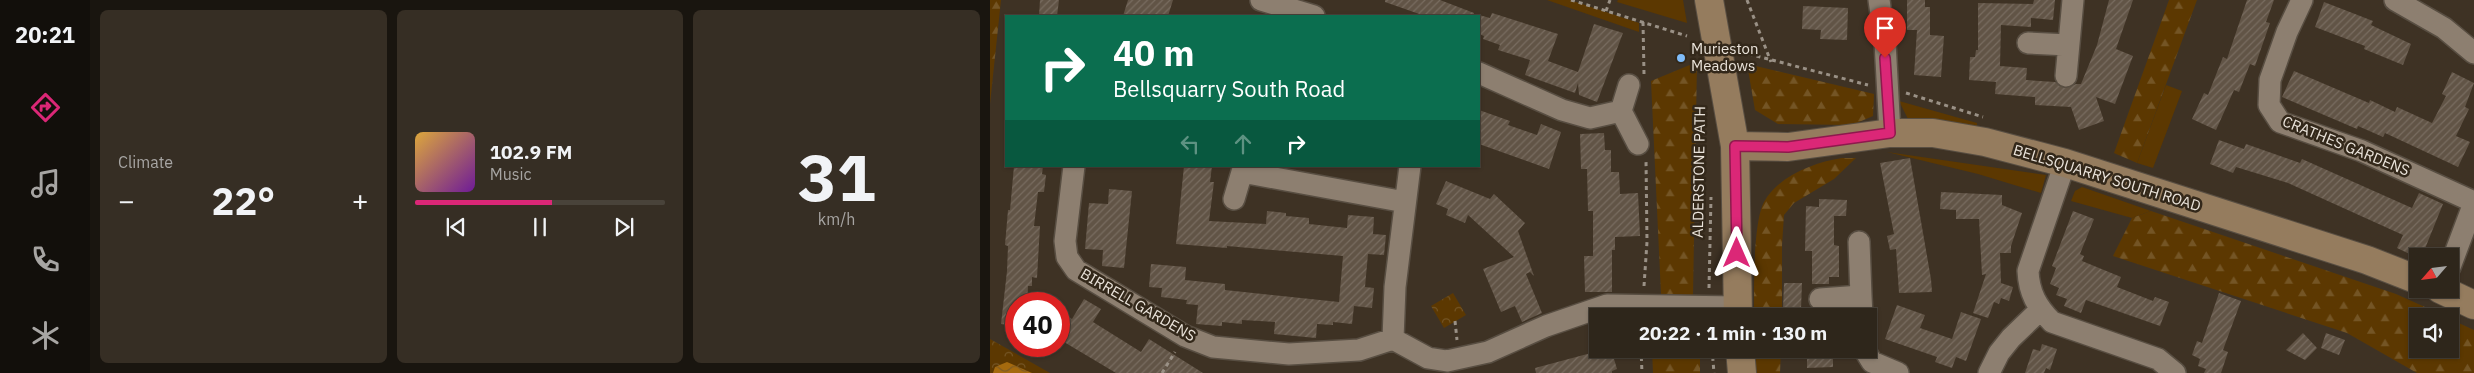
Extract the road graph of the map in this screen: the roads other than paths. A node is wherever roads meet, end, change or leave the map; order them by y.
1 (1261, 0) edge
2 (1709, 0) edge
3 (1879, 0) edge
4 (2073, 0) edge
5 (2302, 0) edge
6 (2395, 0) edge
7 (1311, 15) edge
8 (2028, 43) dead end
9 (2068, 44) junction
10 (2474, 53) edge
11 (1480, 73) edge
12 (2066, 76) dead end
13 (1637, 84) road end
14 (1621, 111) junction
15 (1890, 133) junction
16 (1642, 151) road end
17 (1736, 158) junction
18 (2065, 163) junction
19 (1074, 167) edge
20 (1410, 167) edge
21 (1242, 169) edge
22 (1234, 198) dead end
23 (1405, 202) junction
24 (2474, 203) edge
25 (1860, 242) dead end
26 (2457, 248) edge
27 (2409, 276) edge
28 (2459, 298) edge
29 (1820, 299) dead end
30 (2474, 305) edge
31 (1862, 306) edge
32 (1598, 308) edge
33 (1719, 308) edge
34 (1738, 308) edge
35 (2040, 310) junction
36 (1589, 311) edge
37 (1393, 339) junction
38 (1741, 358) edge
39 (1870, 358) edge
40 (2156, 366) edge
41 (1742, 373) edge
42 (1898, 373) edge
43 (1989, 373) edge
44 (2175, 373) edge

1 - 7 street
2 - 17 street
3 - 15 street
4 - 9 street
5 - 24 street, CRATHES GARDENS
6 - 10 street
8 - 9 street
9 - 12 street
11 - 14 street
13 - 14 street
14 - 16 street
15 - 17 street, BELLSQUARRY SOUTH ROAD
15 - 18 street, BELLSQUARRY SOUTH ROAD
17 - 34 street
18 - 27 street, BELLSQUARRY SOUTH ROAD
18 - 35 street
19 - 37 street, BIRRELL GARDENS
20 - 23 street
21 - 22 street
21 - 23 street
23 - 37 street
24 - 26 street, CRATHES GARDENS
25 - 31 street
28 - 30 street
29 - 31 street
32 - 33 street
35 - 40 street
35 - 43 street
36 - 37 street
38 - 41 street
39 - 42 street
40 - 44 street

